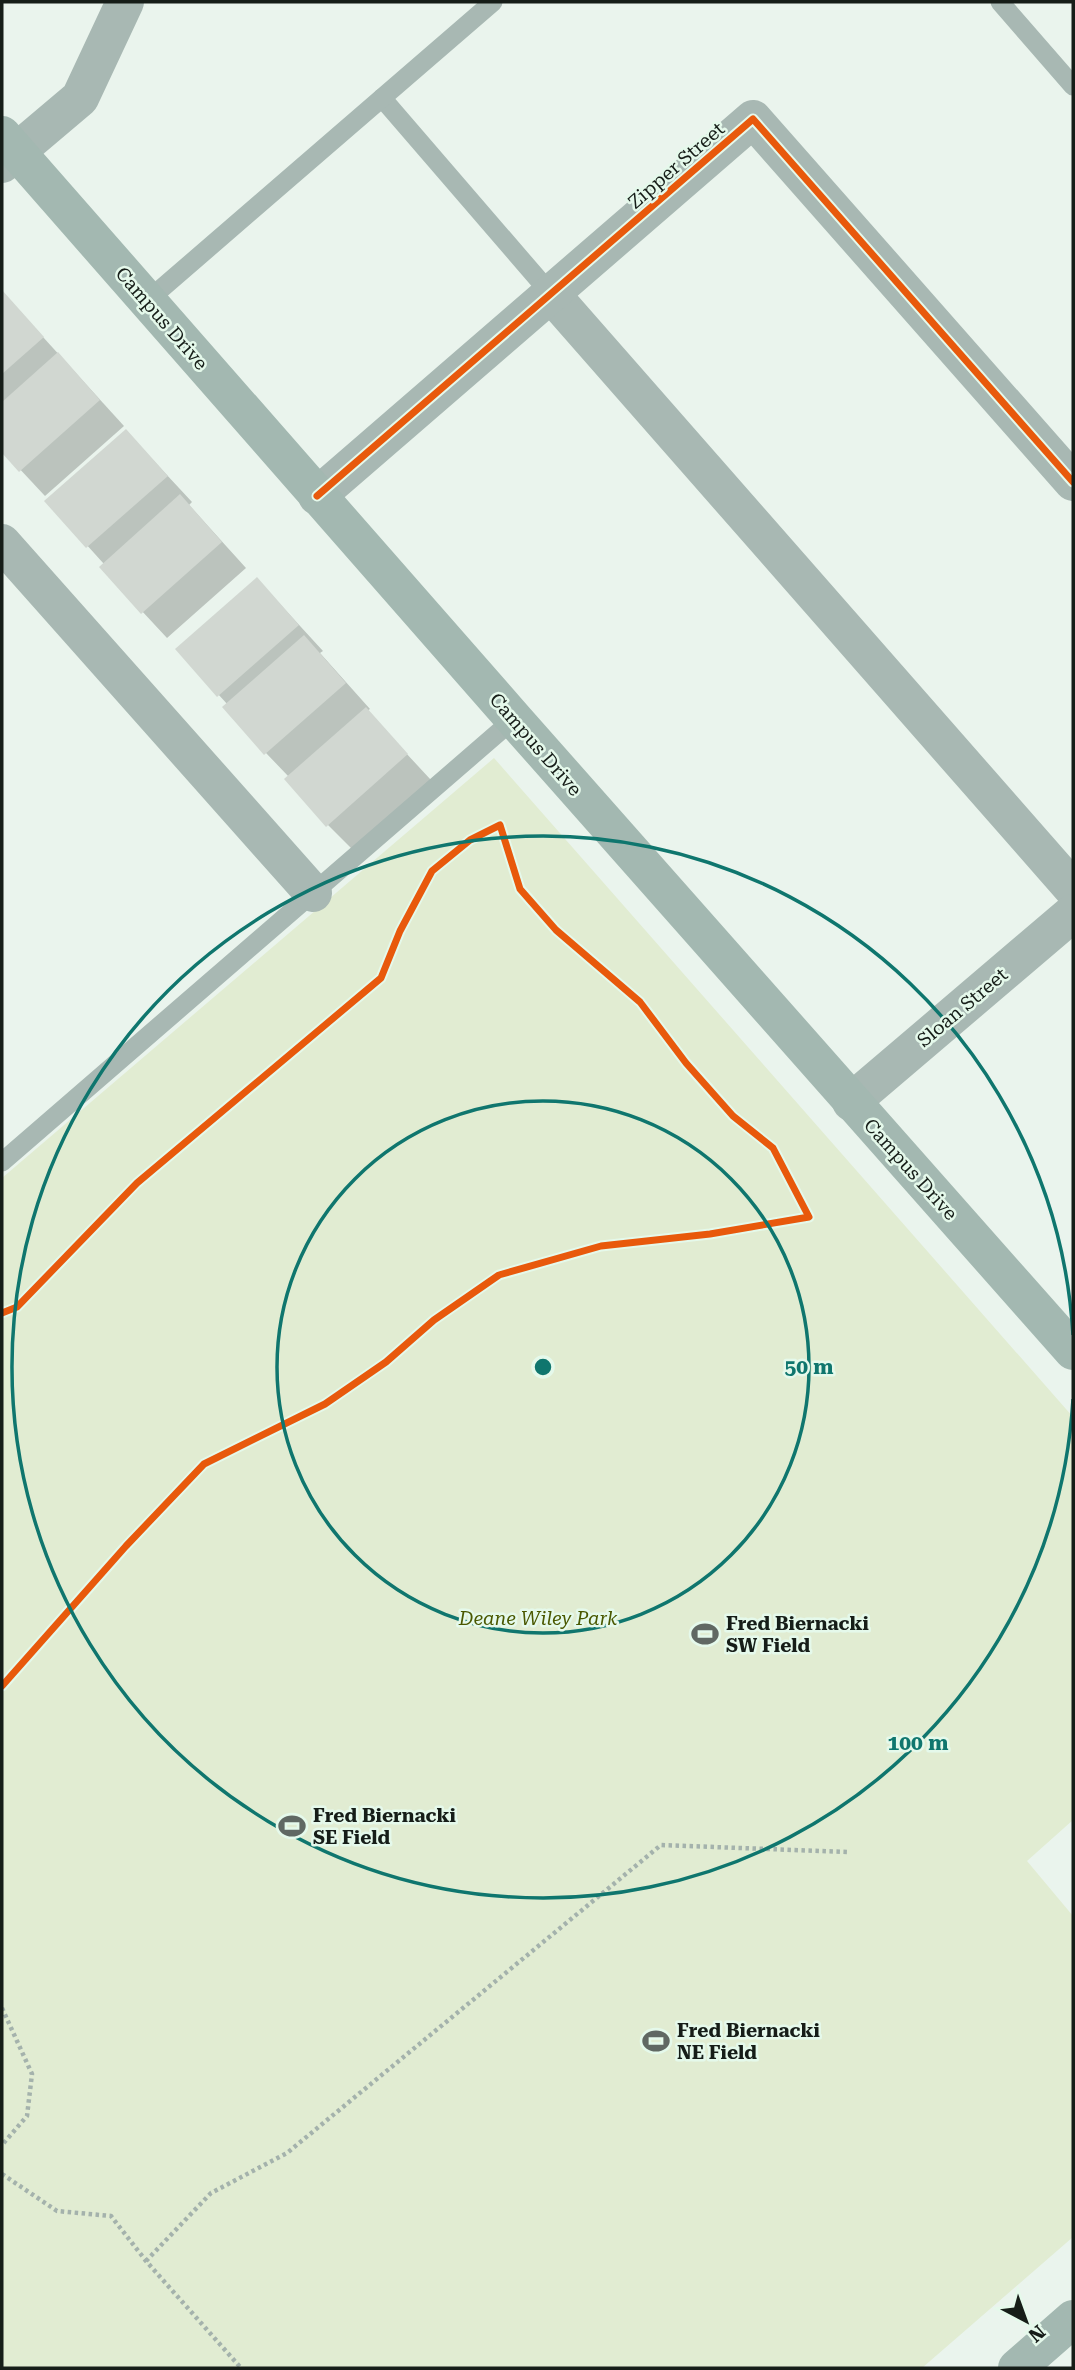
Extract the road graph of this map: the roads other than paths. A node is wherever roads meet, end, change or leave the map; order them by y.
1 (125, 2) edge
2 (493, 2) edge
3 (1000, 2) edge
4 (1073, 86) edge
5 (382, 98) junction
6 (7, 150) edge
7 (551, 294) junction
8 (147, 301) junction
9 (1073, 482) edge
10 (317, 496) junction
11 (2, 543) edge
12 (514, 719) junction
13 (1073, 889) edge
14 (313, 893) junction
15 (1073, 913) edge
16 (851, 1102) junction
17 (2, 1162) edge
18 (1072, 1348) edge
19 (1073, 2319) edge
20 (1017, 2368) edge

1 - 6 street
2 - 5 lane
3 - 4 lane
5 - 7 lane
5 - 8 lane
6 - 8 main road, Campus Drive
7 - 9 street, Zipper Street
7 - 10 street, Zipper Street
7 - 13 street
8 - 10 main road, Campus Drive
10 - 12 main road, Campus Drive
11 - 14 street
12 - 14 lane
12 - 16 main road, Campus Drive
14 - 17 lane
15 - 16 street, Sloan Street
16 - 18 main road, Campus Drive
19 - 20 main road

